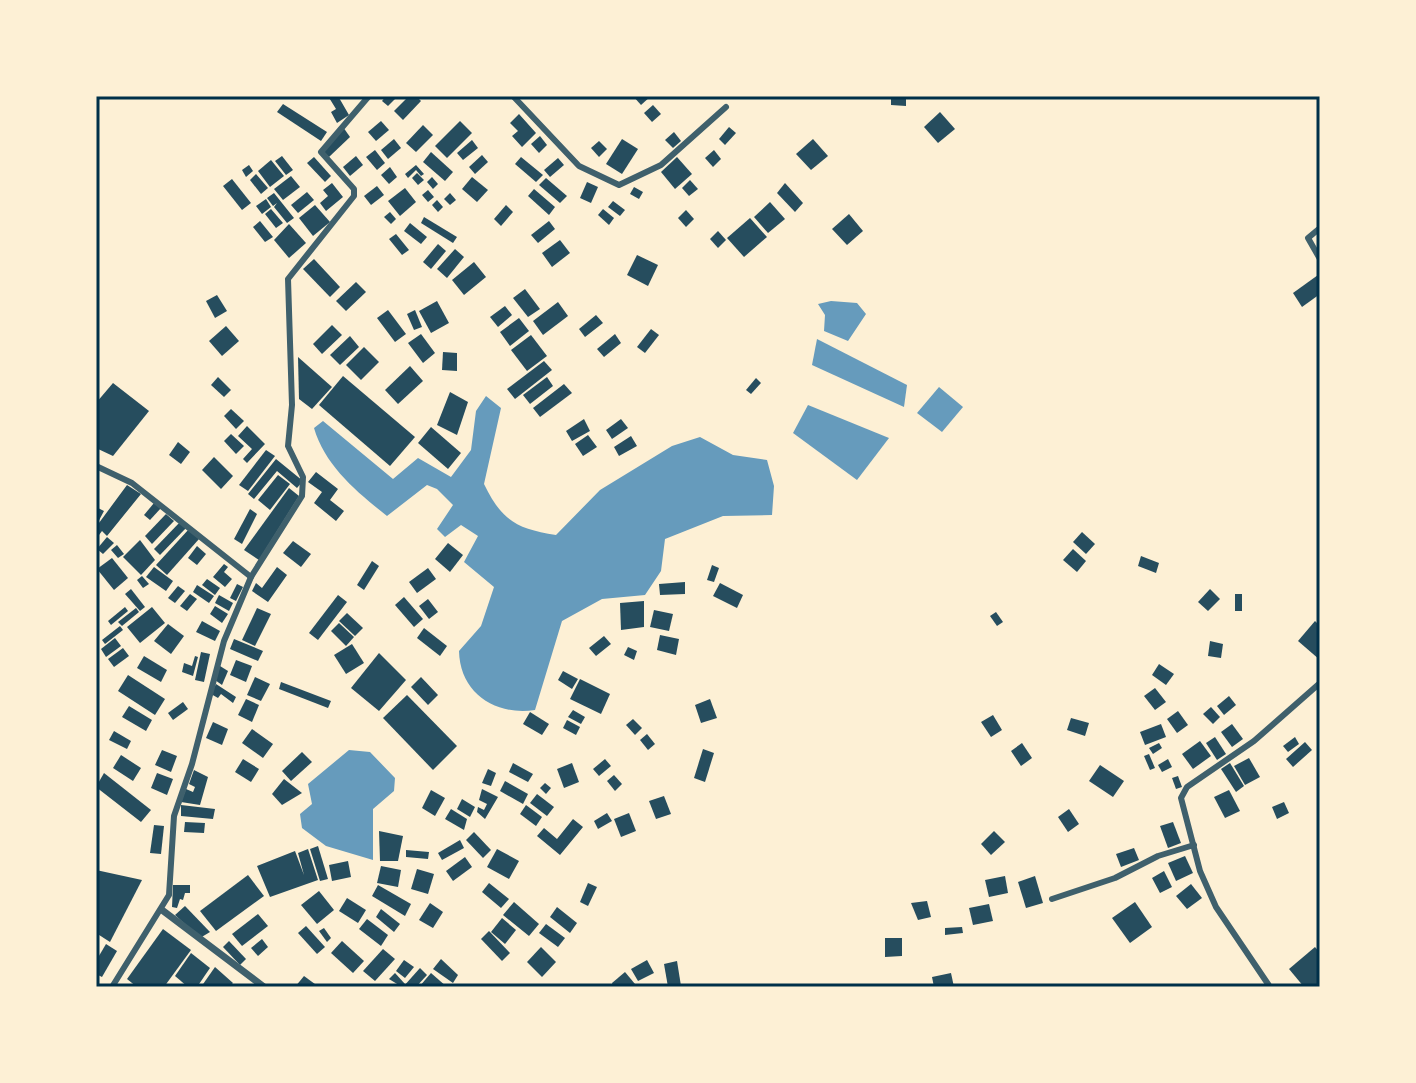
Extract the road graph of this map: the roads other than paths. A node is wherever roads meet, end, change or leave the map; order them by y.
1 (369, 96) edge
2 (513, 96) edge
3 (726, 107) dead end
4 (1320, 228) edge
5 (1320, 259) edge
6 (96, 466) edge
7 (251, 577) junction
8 (1320, 683) edge
9 (1194, 845) junction
10 (1052, 899) dead end
11 (162, 910) junction
12 (112, 987) edge
13 (264, 987) edge
14 (1270, 987) edge

1 - 7 street
2 - 3 street
4 - 5 street
6 - 7 street
7 - 11 street
8 - 9 street
9 - 10 street
9 - 14 street
11 - 12 street
11 - 13 street

